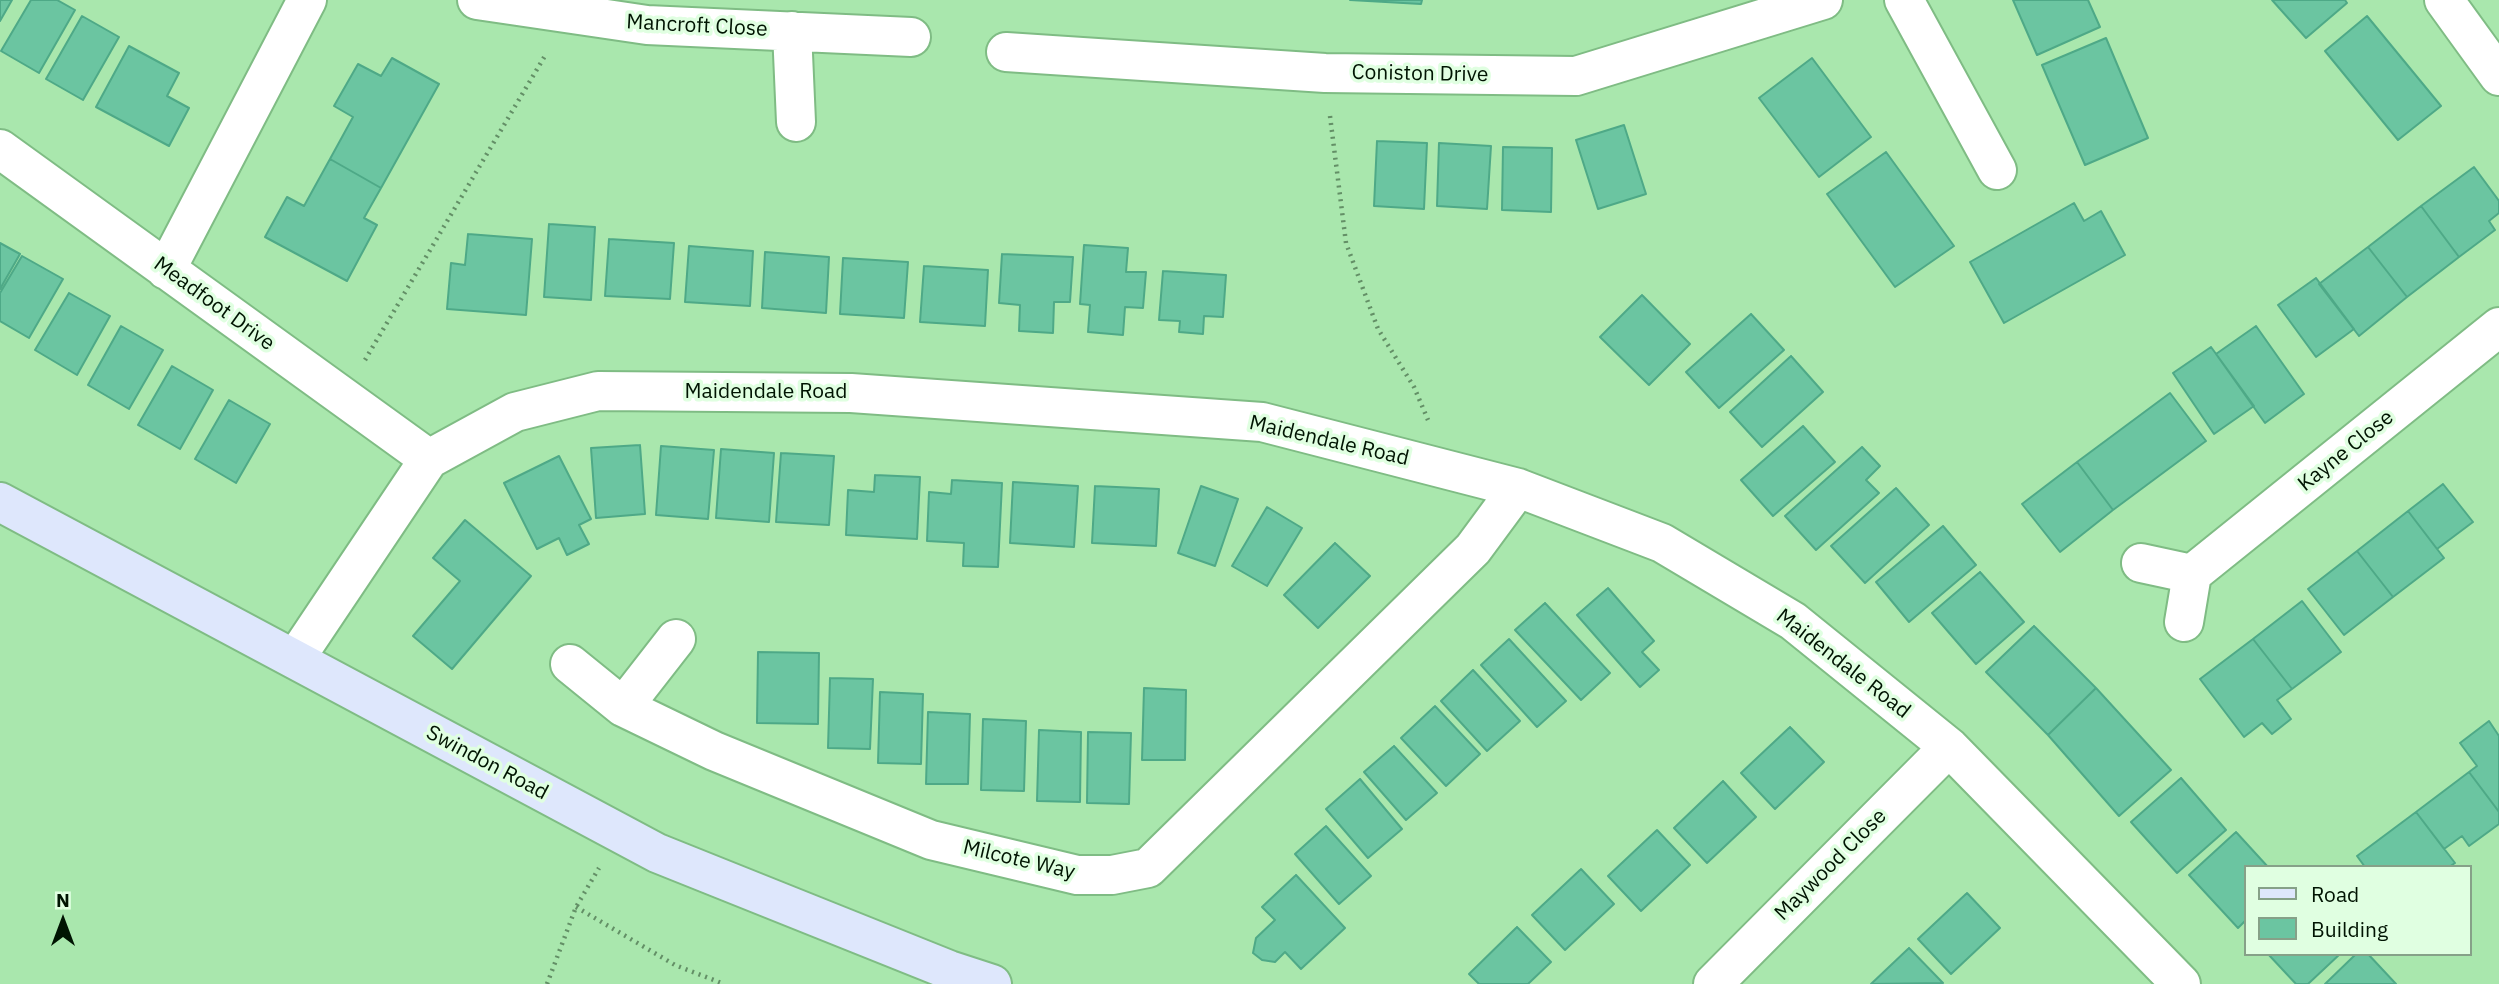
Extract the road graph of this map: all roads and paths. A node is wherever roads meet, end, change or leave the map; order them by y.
1 (307, 0) edge
2 (477, 0) edge
3 (1823, 0) edge
4 (1905, 0) edge
5 (2444, 0) edge
6 (569, 14) junction
7 (792, 31) junction
8 (911, 37) dead end
9 (1006, 52) dead end
10 (1325, 74) junction
11 (2499, 76) edge
12 (796, 122) dead end
13 (0, 149) edge
14 (1997, 170) dead end
15 (166, 270) junction
16 (2499, 327) edge
17 (343, 397) junction
18 (429, 459) junction
19 (1441, 468) junction
20 (1518, 488) junction
21 (0, 502) edge
22 (2141, 563) dead end
23 (2192, 574) junction
24 (2185, 622) dead end
25 (676, 639) dead end
26 (295, 659) junction
27 (570, 664) dead end
28 (623, 707) junction
29 (1949, 747) junction
30 (547, 984) edge
31 (724, 984) edge
32 (992, 984) edge
33 (1713, 984) edge
34 (2181, 984) edge

1 - 15 street
2 - 6 street, Mancroft Close
3 - 10 street, Coniston Drive
4 - 14 street
5 - 11 street
6 - 7 street, Mancroft Close
6 - 17 path
7 - 8 street, Mancroft Close
7 - 12 street, Mancroft Close
9 - 10 street, Coniston Drive
10 - 19 path
13 - 15 street, Meadfoot Drive
15 - 17 street, Meadfoot Drive
16 - 23 street, Kayne Close
17 - 18 street, Meadfoot Drive
18 - 19 street, Maidendale Road
18 - 26 street, Maidendale Road
19 - 20 street, Maidendale Road
20 - 28 street, Milcote Way
20 - 29 street, Maidendale Road
21 - 26 main road, Swindon Road
22 - 23 street
23 - 24 street
25 - 28 street
26 - 32 main road, Swindon Road
27 - 28 street, Milcote Way
29 - 33 street, Maywood Close
29 - 34 street, Maidendale Road
30 - 31 path

